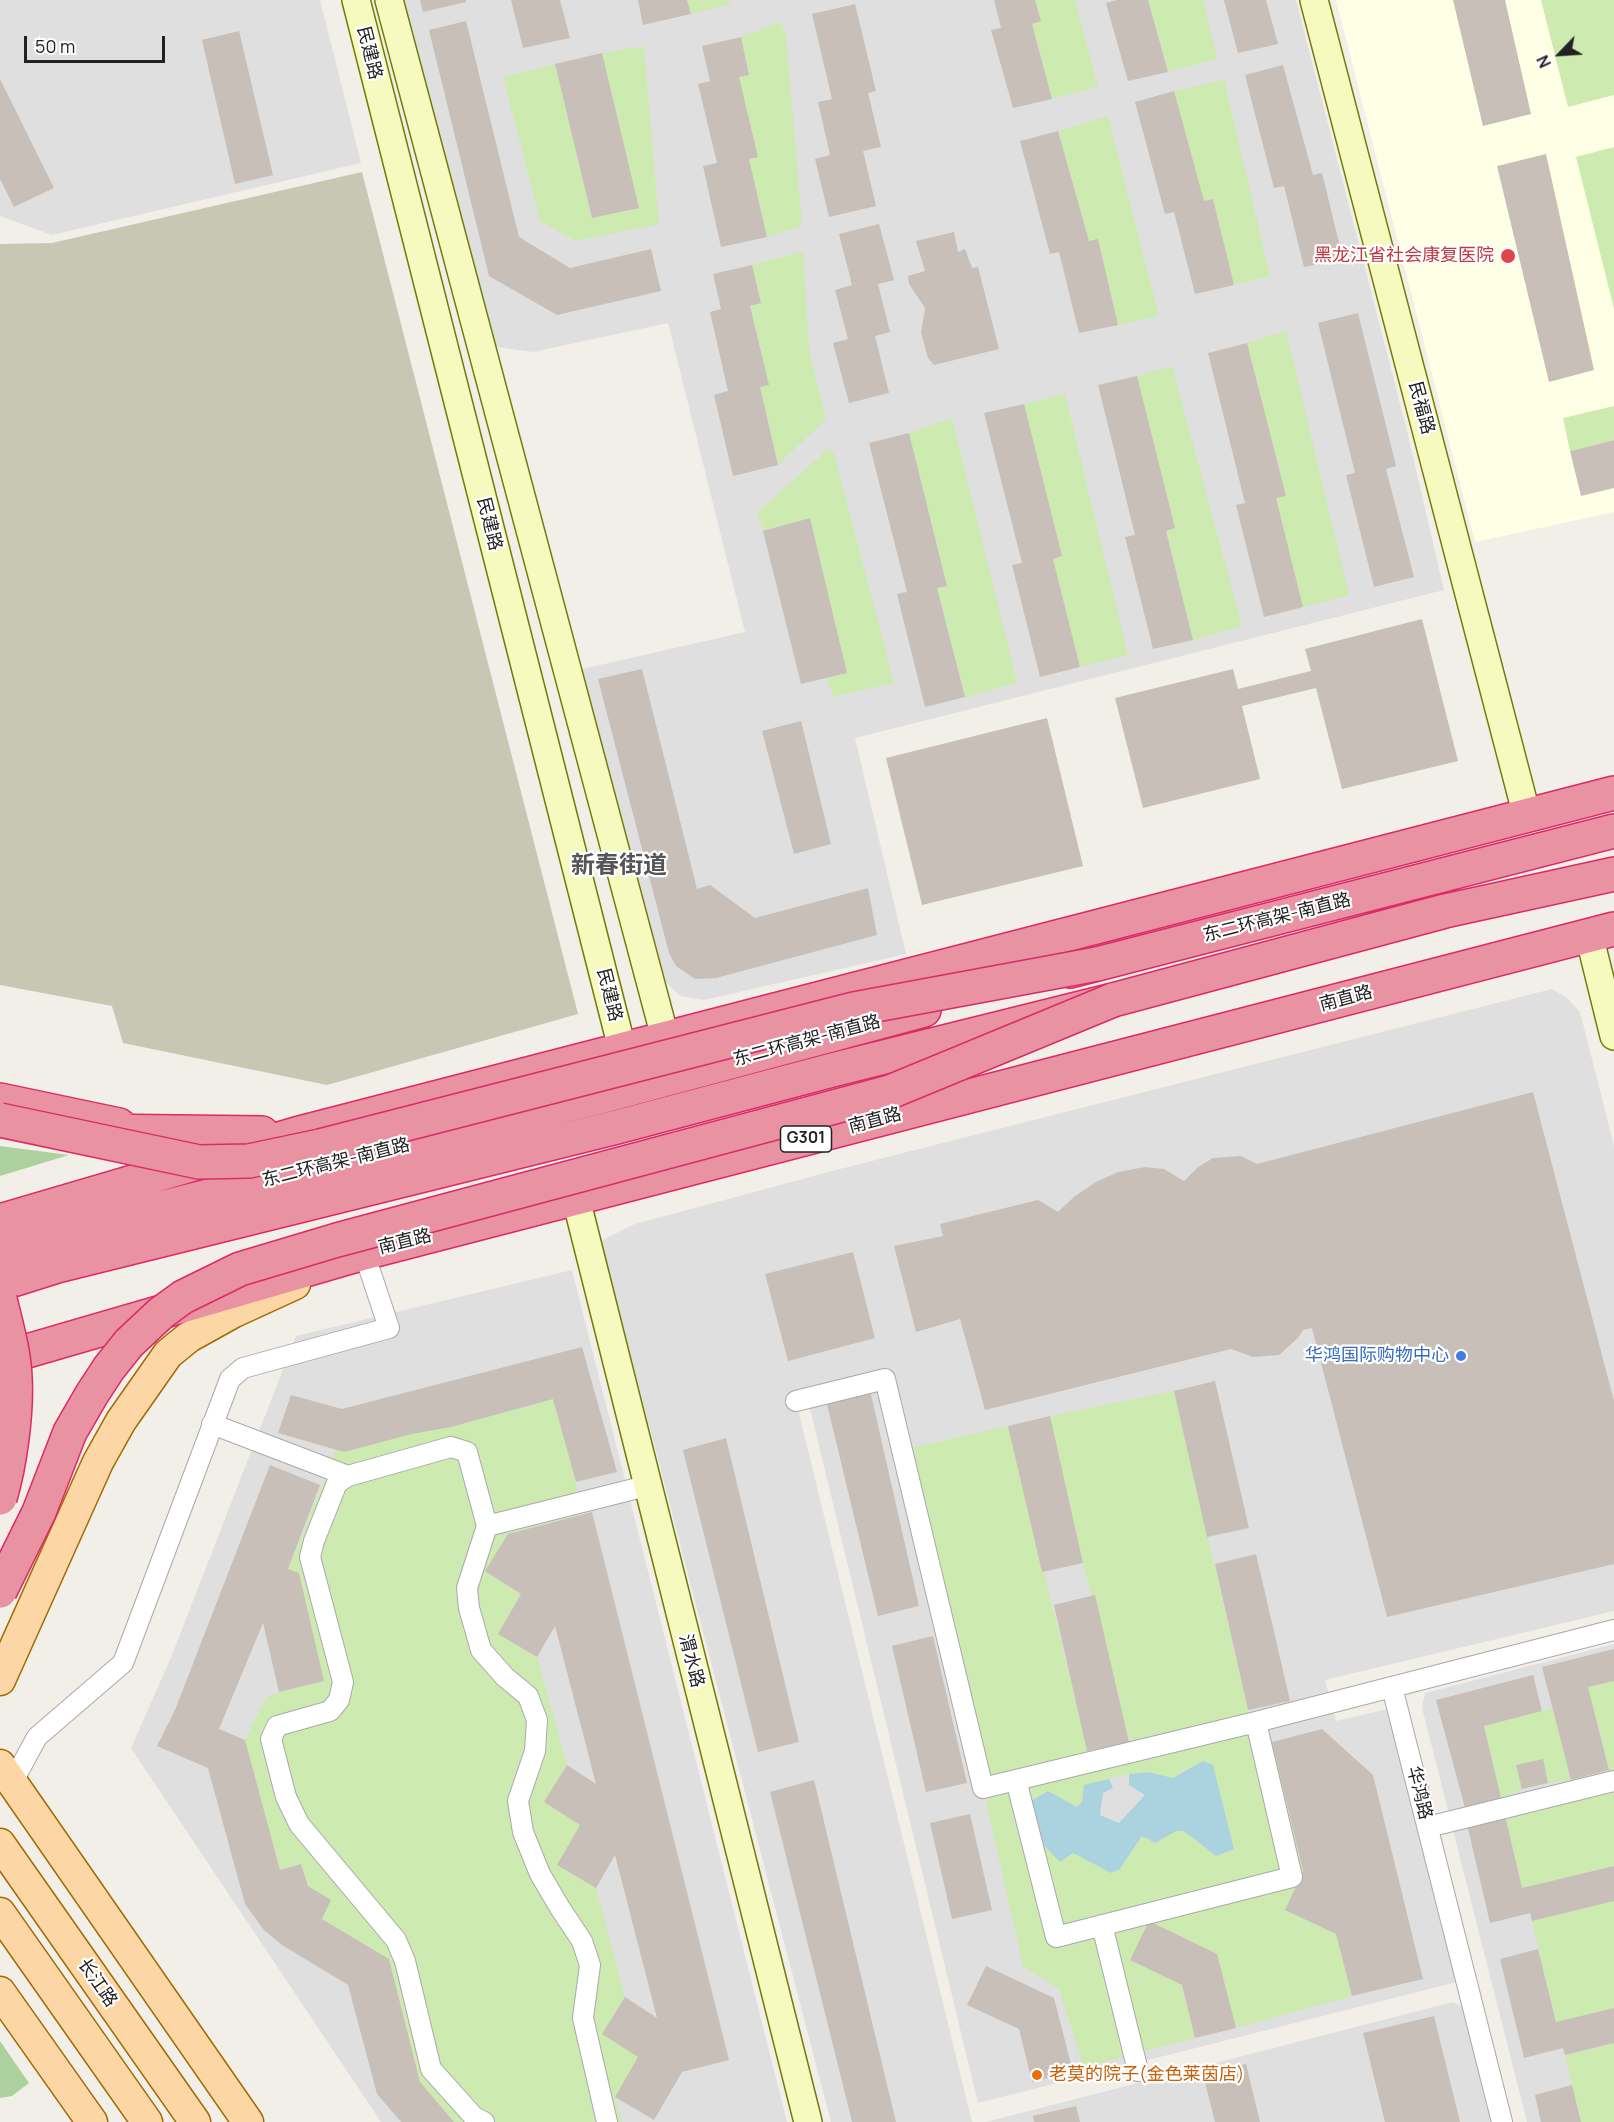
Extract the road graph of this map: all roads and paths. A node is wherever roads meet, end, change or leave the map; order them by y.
1 (356, 0) edge
2 (389, 0) edge
3 (1314, 0) edge
4 (1614, 793) edge
5 (1527, 816) junction
6 (1614, 831) edge
7 (1614, 874) edge
8 (1603, 932) edge
9 (1096, 964) junction
10 (1614, 970) edge
11 (1113, 1000) junction
12 (1614, 1036) edge
13 (665, 1037) junction
14 (622, 1048) junction
15 (0, 1100) edge
16 (0, 1120) edge
17 (0, 1130) edge
18 (153, 1132) junction
19 (296, 1134) junction
20 (576, 1199) junction
21 (0, 1221) edge
22 (0, 1251) edge
23 (364, 1253) junction
24 (0, 1284) edge
25 (0, 1299) edge
26 (0, 1359) edge
27 (796, 1401) dead end
28 (212, 1424) junction
29 (348, 1476) junction
30 (646, 1486) junction
31 (0, 1498) edge
32 (487, 1526) junction
33 (0, 1591) edge
34 (1614, 1630) edge
35 (0, 1680) edge
36 (1392, 1687) junction
37 (1256, 1722) junction
38 (6, 1774) edge
39 (1016, 1780) junction
40 (1614, 1781) edge
41 (1428, 1827) junction
42 (0, 1844) edge
43 (0, 1913) edge
44 (1102, 1925) junction
45 (0, 1992) edge
46 (1138, 2071) dead end
47 (92, 2122) edge
48 (147, 2122) edge
49 (195, 2122) edge
50 (248, 2122) edge
51 (484, 2122) edge
52 (607, 2122) edge
53 (808, 2122) edge
54 (1502, 2122) edge

1 - 14 street, 民建路
2 - 13 street, 民建路
3 - 5 street, 民福路
4 - 5 highway
5 - 13 highway
6 - 9 highway, 东二环高架-南直路
7 - 11 highway, 东二环高架-南直路
8 - 10 street
8 - 12 street
8 - 20 highway, 南直路 / G301
9 - 16 highway, bridge
9 - 22 highway, 东二环高架-南直路, bridge
11 - 24 highway, 东二环高架-南直路, bridge
11 - 33 highway, bridge
13 - 14 highway
14 - 19 highway
15 - 18 highway
17 - 18 highway
18 - 19 highway
19 - 21 highway
20 - 23 highway, 南直路 / G301
20 - 30 street, 渭水路
23 - 26 highway, 南直路 / G301
23 - 28 street
23 - 35 main road
25 - 31 highway, bridge
27 - 39 street
28 - 29 street
28 - 38 street
29 - 32 street
29 - 51 street
30 - 32 street
30 - 53 street, 渭水路
32 - 52 street
34 - 36 street
36 - 37 street
36 - 41 street, 华鸿路
37 - 39 street
37 - 44 street
38 - 50 main road
39 - 44 street
40 - 41 street
41 - 54 street, 华鸿路
42 - 49 main road, 长江路
43 - 48 main road
44 - 46 street
45 - 47 main road

